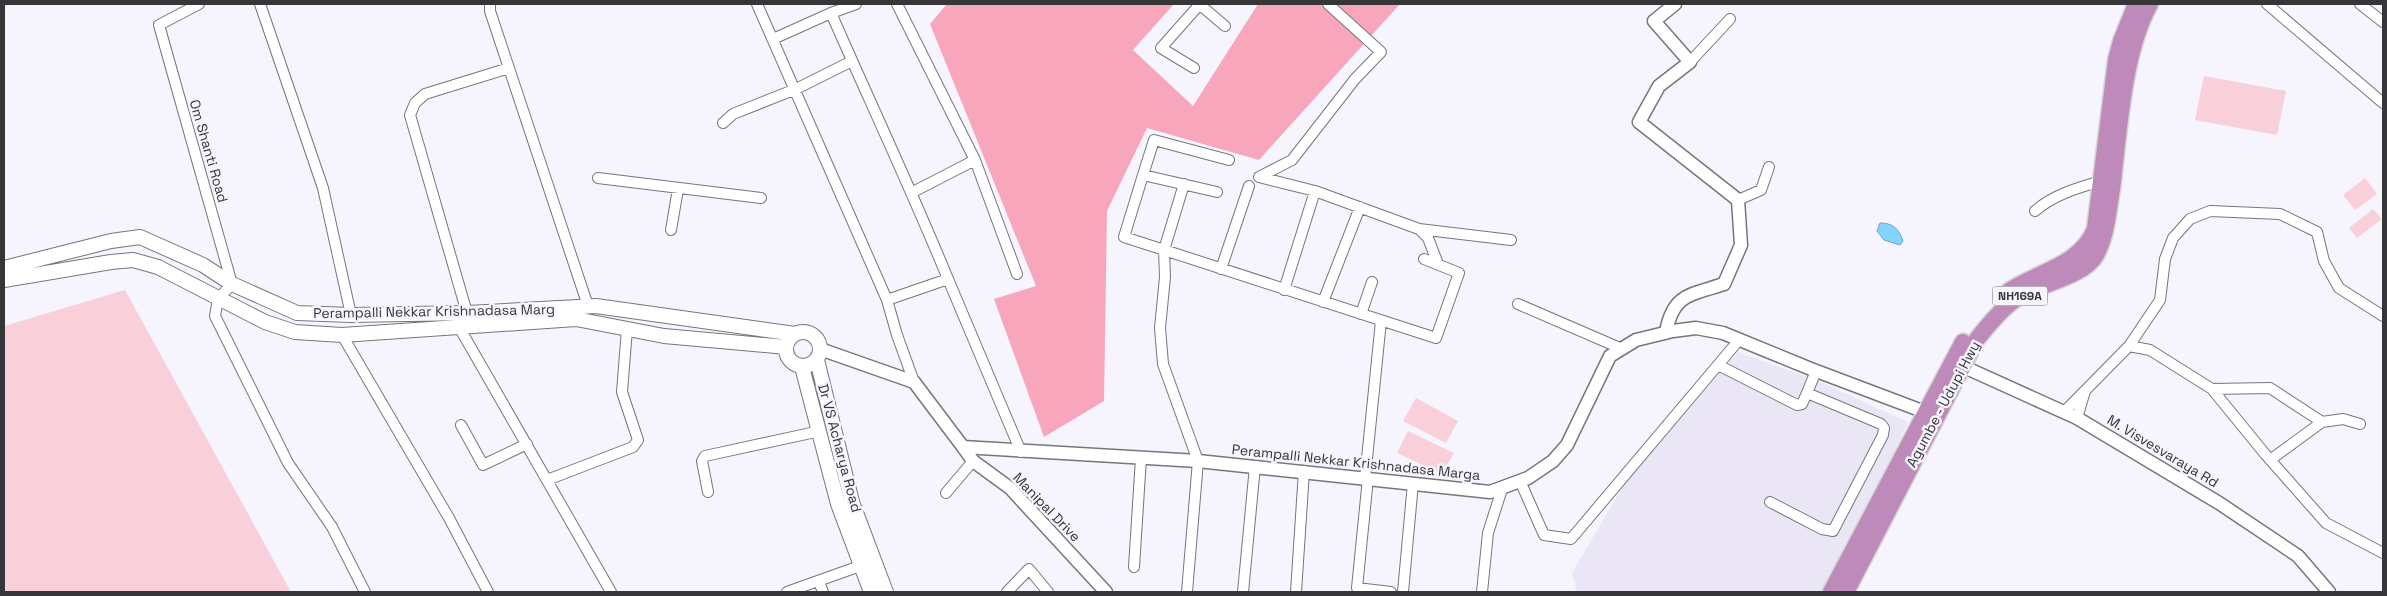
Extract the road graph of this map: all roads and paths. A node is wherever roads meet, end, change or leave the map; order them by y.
1 (199, 4) edge
2 (260, 4) edge
3 (490, 4) edge
4 (757, 4) edge
5 (856, 4) edge
6 (897, 4) edge
7 (1200, 4) edge
8 (1328, 4) edge
9 (1674, 4) edge
10 (2136, 4) edge
11 (2150, 4) edge
12 (2266, 4) edge
13 (2360, 4) edge
14 (832, 13) junction
15 (1730, 18) dead end
16 (2383, 22) edge
17 (1226, 26) dead end
18 (773, 39) junction
19 (852, 61) junction
20 (1690, 62) junction
21 (509, 68) junction
22 (1194, 68) dead end
23 (796, 89) junction
24 (2383, 104) edge
25 (722, 123) dead end
26 (974, 160) junction
27 (1229, 160) dead end
28 (1769, 167) dead end
29 (1143, 175) junction
30 (598, 178) dead end
31 (2100, 181) junction
32 (1184, 184) junction
33 (1249, 186) dead end
34 (678, 189) junction
35 (1315, 191) junction
36 (1217, 192) dead end
37 (911, 193) junction
38 (762, 198) dead end
39 (1738, 200) junction
40 (1360, 207) junction
41 (2035, 211) dead end
42 (1419, 229) junction
43 (671, 230) dead end
44 (1511, 240) dead end
45 (1164, 250) junction
46 (1424, 260) dead end
47 (1438, 264) junction
48 (4, 268) edge
49 (1220, 269) junction
50 (1017, 274) dead end
51 (948, 279) junction
52 (4, 280) edge
53 (1372, 282) dead end
54 (232, 284) junction
55 (1284, 290) junction
56 (218, 298) junction
57 (887, 300) junction
58 (1322, 302) junction
59 (1518, 304) dead end
60 (588, 306) junction
61 (467, 312) junction
62 (1361, 314) junction
63 (351, 315) junction
64 (2383, 316) edge
65 (1382, 320) junction
66 (459, 327) junction
67 (628, 329) junction
68 (1666, 332) junction
69 (795, 334) junction
70 (342, 335) junction
71 (1739, 340) junction
72 (2129, 346) junction
73 (786, 347) junction
74 (1620, 348) junction
75 (819, 354) junction
76 (1956, 363) junction
77 (1718, 365) junction
78 (802, 367) junction
79 (1816, 371) junction
80 (914, 382) junction
81 (2086, 388) junction
82 (2212, 389) junction
83 (1807, 393) junction
84 (1924, 412) junction
85 (2064, 412) junction
86 (2077, 418) junction
87 (2322, 422) junction
88 (2360, 424) dead end
89 (461, 425) dead end
90 (820, 431) junction
91 (527, 444) junction
92 (963, 446) junction
93 (1021, 452) junction
94 (1141, 458) junction
95 (973, 460) junction
96 (2270, 460) junction
97 (1198, 461) junction
98 (1255, 466) junction
99 (1304, 471) junction
100 (1366, 478) junction
101 (547, 480) junction
102 (1520, 481) junction
103 (1412, 483) junction
104 (1502, 489) junction
105 (708, 492) dead end
106 (946, 493) dead end
107 (1770, 502) dead end
108 (2383, 553) edge
109 (860, 566) junction
110 (1134, 567) dead end
111 (819, 582) junction
112 (365, 592) edge
113 (488, 592) edge
114 (611, 592) edge
115 (787, 592) edge
116 (823, 592) edge
117 (871, 592) edge
118 (886, 592) edge
119 (1007, 592) edge
120 (1048, 592) edge
121 (1106, 592) edge
122 (1187, 592) edge
123 (1244, 592) edge
124 (1296, 592) edge
125 (1391, 592) edge
126 (1403, 592) edge
127 (1482, 592) edge
128 (1831, 592) edge
129 (1846, 592) edge
130 (2329, 592) edge

1 - 54 street, Om Shanti Road
2 - 63 street
3 - 21 street
4 - 18 street
5 - 14 street
6 - 26 street
7 - 17 street
7 - 22 street
8 - 35 street
9 - 20 street
10 - 31 highway, Agumbe - Udupi Hwy / NH169A
11 - 76 highway, Agumbe - Udupi Hwy / NH169A
12 - 24 street
13 - 16 street
14 - 18 street
14 - 19 street
15 - 20 street
18 - 23 street
19 - 23 street
19 - 37 street
20 - 39 street
21 - 60 street
21 - 61 street
23 - 25 street
23 - 57 street
26 - 37 street
26 - 50 street
27 - 29 street
28 - 39 street
29 - 32 street
29 - 45 street
30 - 34 street
31 - 41 street
31 - 76 highway, Agumbe - Udupi Hwy / NH169A
32 - 36 street
32 - 45 street
33 - 49 street
34 - 38 street
34 - 43 street
35 - 40 street
35 - 55 street
37 - 51 street
39 - 68 street
40 - 42 street
40 - 58 street
42 - 44 street
42 - 47 street
45 - 49 street
45 - 97 street
46 - 47 street
47 - 65 street
48 - 54 main road, Perampalli Nekkar Krishnadasa Marg
49 - 55 street
51 - 57 street
51 - 93 street
52 - 56 main road, Perampalli Nekkar Krishnadasa Marg
53 - 62 street
54 - 56 street
54 - 63 main road, Perampalli Nekkar Krishnadasa Marg
55 - 58 street
56 - 70 main road, Perampalli Nekkar Krishnadasa Marg
56 - 112 street
57 - 80 street
58 - 62 street
59 - 74 street
60 - 61 main road, Perampalli Nekkar Krishnadasa Marg
60 - 69 main road, Perampalli Nekkar Krishnadasa Marg
61 - 63 main road, Perampalli Nekkar Krishnadasa Marg
62 - 65 street
64 - 72 street
65 - 100 street
66 - 67 main road, Perampalli Nekkar Krishnadasa Marg
66 - 70 main road, Perampalli Nekkar Krishnadasa Marg
66 - 91 street
67 - 73 main road, Perampalli Nekkar Krishnadasa Marg
67 - 101 street
68 - 71 street, Perampalli Nekkar Krishnadasa Marga
68 - 74 street, Perampalli Nekkar Krishnadasa Marga
69 - 73 main road
69 - 75 main road
70 - 113 street
71 - 77 street
71 - 79 street, Perampalli Nekkar Krishnadasa Marga
72 - 81 street
72 - 82 street
73 - 78 main road
74 - 102 street, Perampalli Nekkar Krishnadasa Marga
75 - 78 main road
75 - 80 street
75 - 118 main road, Dr VS Acharya Road
76 - 84 highway, Agumbe - Udupi Hwy / NH169A
76 - 85 street, M. Visvesvaraya Rd
76 - 129 highway, Agumbe - Udupi Hwy / NH169A
77 - 83 street
77 - 102 street
78 - 90 main road, Dr VS Acharya Road
79 - 83 street
79 - 84 street, Perampalli Nekkar Krishnadasa Marga
80 - 92 street
81 - 85 street
81 - 86 street
82 - 87 street
82 - 96 street
83 - 107 street
84 - 128 highway, Agumbe - Udupi Hwy / NH169A
85 - 86 street, M. Visvesvaraya Rd
86 - 130 street, M. Visvesvaraya Rd
87 - 88 street
87 - 96 street
89 - 91 street
90 - 105 street
90 - 109 main road, Dr VS Acharya Road
91 - 101 street
92 - 93 street, Perampalli Nekkar Krishnadasa Marga
92 - 95 street, Manipal Drive
93 - 94 street, Perampalli Nekkar Krishnadasa Marga
94 - 97 street, Perampalli Nekkar Krishnadasa Marga
94 - 110 street
95 - 106 street
95 - 121 street, Manipal Drive
96 - 108 street
97 - 98 street, Perampalli Nekkar Krishnadasa Marga
97 - 122 street
98 - 99 street, Perampalli Nekkar Krishnadasa Marga
98 - 123 street
99 - 100 street, Perampalli Nekkar Krishnadasa Marga
99 - 124 street
100 - 103 street, Perampalli Nekkar Krishnadasa Marga
100 - 125 street
101 - 114 street
102 - 104 street, Perampalli Nekkar Krishnadasa Marga
103 - 104 street, Perampalli Nekkar Krishnadasa Marga
103 - 126 street
104 - 127 street
109 - 111 street
109 - 117 main road, Dr VS Acharya Road
111 - 115 street
111 - 116 street
119 - 120 street

